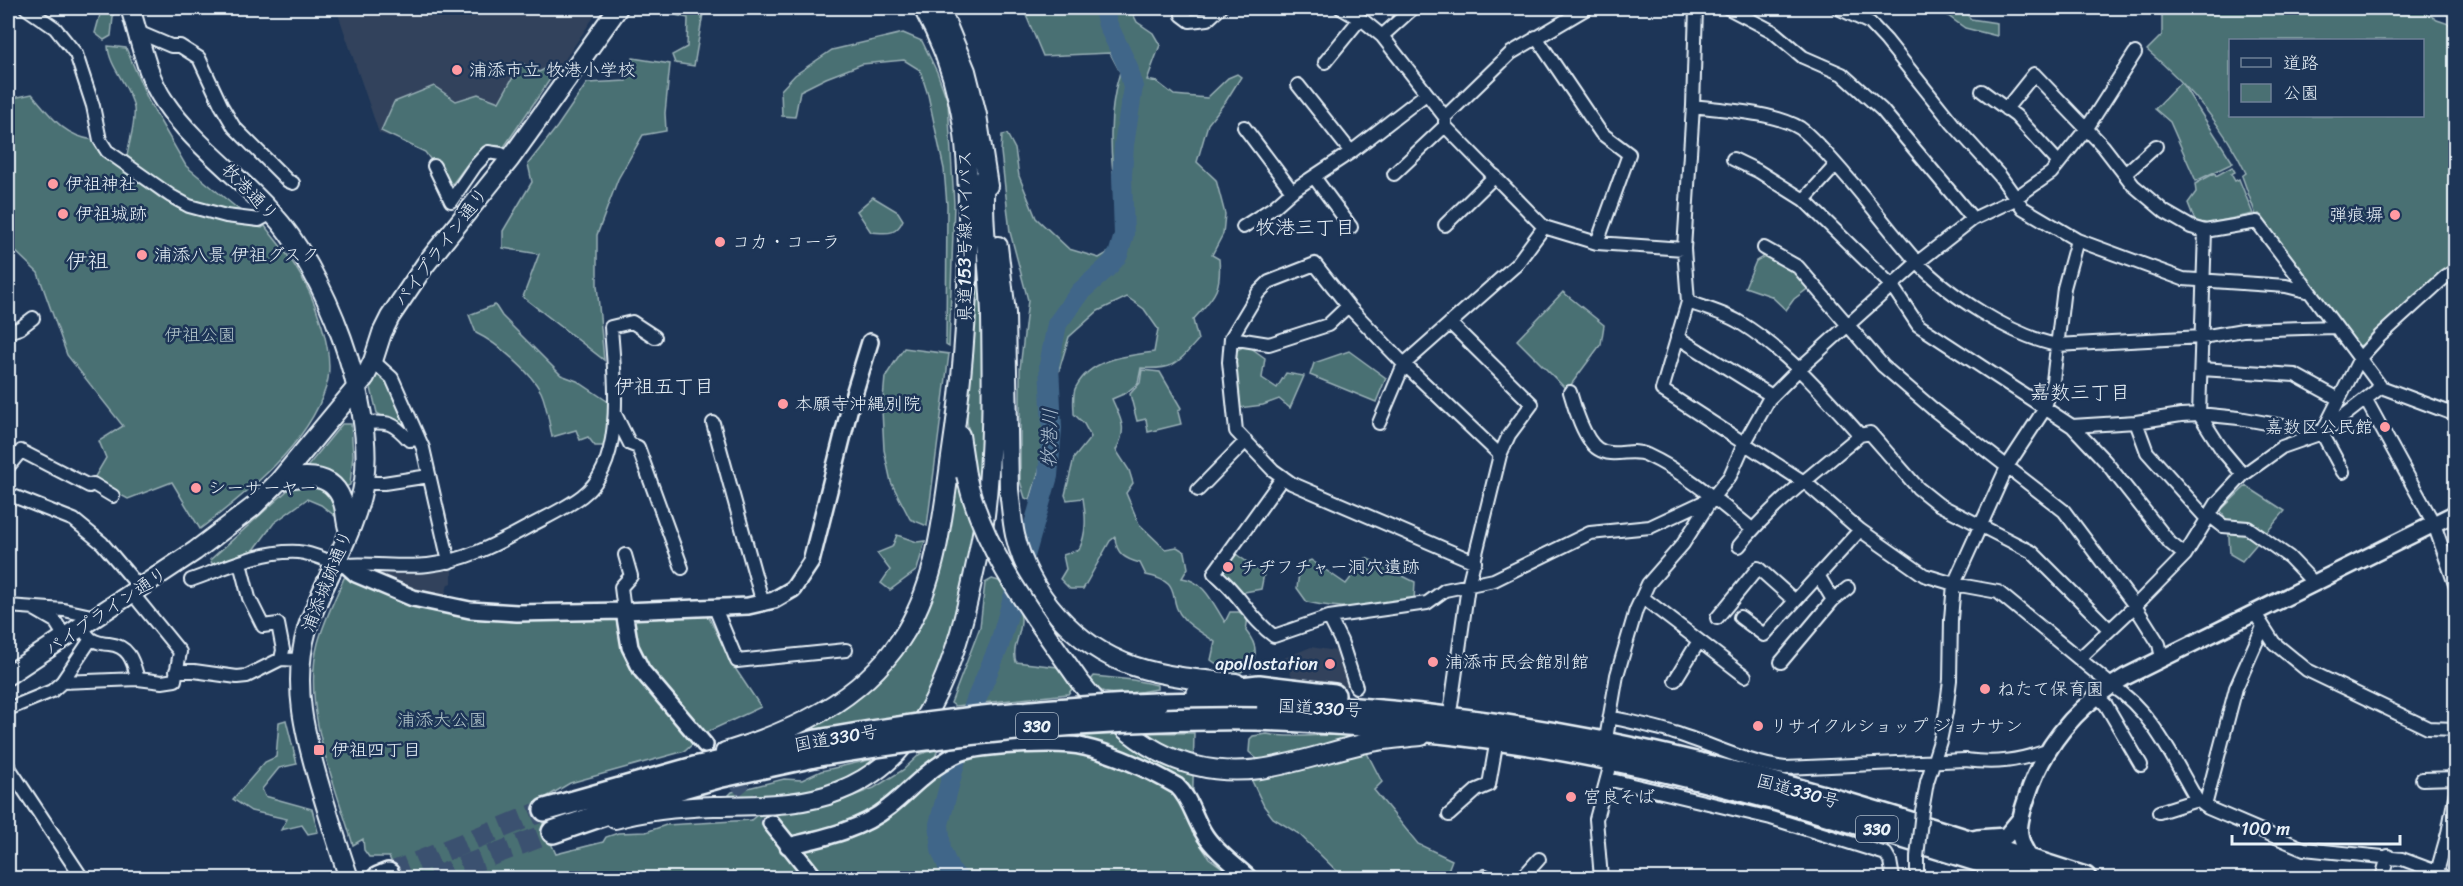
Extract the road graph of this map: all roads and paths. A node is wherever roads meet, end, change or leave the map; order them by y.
1 (26, 8) edge
2 (130, 8) edge
3 (618, 8) edge
4 (923, 8) edge
5 (940, 8) edge
6 (1183, 8) edge
7 (1220, 8) edge
8 (1341, 8) edge
9 (1413, 8) edge
10 (1587, 8) edge
11 (1696, 8) edge
12 (1728, 8) edge
13 (1838, 8) edge
14 (1360, 19) junction
15 (138, 32) junction
16 (1382, 36) junction
17 (1536, 37) junction
18 (2135, 53) dead end
19 (1325, 62) dead end
20 (1298, 85) dead end
21 (1982, 91) dead end
22 (1426, 94) junction
23 (1693, 106) junction
24 (2006, 109) junction
25 (1445, 122) junction
26 (1244, 127) dead end
27 (2087, 128) junction
28 (2156, 146) dead end
29 (1351, 152) junction
30 (510, 159) junction
31 (1733, 159) dead end
32 (2059, 163) junction
33 (1836, 165) junction
34 (434, 166) dead end
35 (1394, 174) dead end
36 (2125, 174) junction
37 (985, 175) junction
38 (1495, 176) junction
39 (1314, 177) junction
40 (293, 183) dead end
41 (1292, 191) junction
42 (2016, 198) junction
43 (1804, 200) junction
44 (272, 213) junction
45 (1973, 219) junction
46 (1445, 225) dead end
47 (1544, 227) junction
48 (1243, 228) dead end
49 (1351, 228) dead end
50 (2205, 231) junction
51 (2077, 240) junction
52 (1597, 243) junction
53 (1764, 248) dead end
54 (1684, 249) junction
55 (1918, 262) junction
56 (2456, 270) edge
57 (2204, 280) junction
58 (1892, 286) junction
59 (2310, 292) junction
60 (1688, 302) junction
61 (1348, 306) junction
62 (33, 318) dead end
63 (1450, 323) junction
64 (1849, 325) junction
65 (2334, 327) junction
66 (8, 332) edge
67 (655, 337) dead end
68 (1677, 337) junction
69 (2202, 337) junction
70 (1231, 338) junction
71 (870, 342) dead end
72 (2057, 345) junction
73 (2360, 358) junction
74 (373, 361) junction
75 (1404, 364) junction
76 (1799, 369) junction
77 (2201, 369) junction
78 (357, 387) junction
79 (2381, 387) junction
80 (1570, 392) dead end
81 (1772, 396) junction
82 (2339, 399) junction
83 (959, 400) junction
84 (2366, 400) junction
85 (2044, 410) junction
86 (615, 414) junction
87 (2199, 414) junction
88 (2456, 416) edge
89 (2136, 422) junction
90 (364, 423) junction
91 (713, 423) dead end
92 (1379, 423) dead end
93 (2072, 426) junction
94 (2322, 433) junction
95 (1860, 435) junction
96 (419, 439) junction
97 (1246, 441) junction
98 (1745, 442) junction
99 (1500, 454) junction
100 (2008, 465) junction
101 (8, 467) edge
102 (2343, 472) dead end
103 (429, 476) junction
104 (2243, 476) junction
105 (1283, 477) junction
106 (279, 481) junction
107 (1804, 482) junction
108 (364, 483) junction
109 (1198, 490) dead end
110 (8, 494) edge
111 (114, 496) dead end
112 (1713, 497) junction
113 (2456, 513) edge
114 (2208, 517) junction
115 (2434, 524) junction
116 (1979, 525) junction
117 (1752, 529) junction
118 (348, 530) junction
119 (1860, 530) junction
120 (1739, 546) dead end
121 (626, 555) dead end
122 (2185, 555) junction
123 (449, 562) junction
124 (1475, 562) junction
125 (240, 563) junction
126 (340, 564) junction
127 (682, 568) dead end
128 (1818, 575) junction
129 (191, 580) dead end
130 (2314, 583) junction
131 (1954, 584) junction
132 (1468, 586) junction
133 (2456, 587) edge
134 (1848, 588) dead end
135 (136, 591) junction
136 (1641, 597) junction
137 (1795, 600) junction
138 (1833, 600) junction
139 (764, 604) junction
140 (8, 606) edge
141 (2135, 606) junction
142 (715, 608) junction
143 (35, 609) junction
144 (624, 611) junction
145 (2254, 612) junction
146 (1329, 617) junction
147 (1740, 617) dead end
148 (1717, 618) dead end
149 (2263, 627) junction
150 (89, 628) junction
151 (2109, 629) junction
152 (66, 637) junction
153 (1699, 641) junction
154 (846, 650) dead end
155 (2080, 658) junction
156 (2163, 658) junction
157 (281, 659) junction
158 (300, 660) junction
159 (1782, 662) dead end
160 (176, 671) junction
161 (8, 675) edge
162 (1745, 676) dead end
163 (138, 679) junction
164 (1675, 680) dead end
165 (62, 682) junction
166 (2111, 685) junction
167 (1356, 687) dead end
168 (2096, 695) junction
169 (1258, 703) junction
170 (1451, 706) junction
171 (8, 709) edge
172 (1608, 725) junction
173 (2456, 729) edge
174 (1435, 732) junction
175 (1497, 740) junction
176 (705, 745) tunnel mouth
177 (818, 748) junction
178 (2047, 751) junction
179 (1671, 758) junction
180 (1933, 761) junction
181 (2141, 765) dead end
182 (694, 768) junction
183 (1609, 770) junction
184 (9, 773) edge
185 (2456, 778) edge
186 (2422, 779) dead end
187 (2456, 791) edge
188 (2201, 803) junction
189 (545, 810) tunnel mouth
190 (2159, 812) dead end
191 (1449, 815) dead end
192 (2020, 819) junction
193 (771, 823) tunnel mouth
194 (552, 832) joint
195 (1938, 832) junction
196 (788, 846) junction
197 (2388, 856) junction
198 (1539, 859) dead end
199 (2033, 870) edge
200 (2442, 875) edge
201 (82, 879) edge
202 (349, 879) edge
203 (815, 879) edge
204 (1249, 879) edge
205 (1522, 879) edge
206 (1601, 879) edge
207 (1893, 879) edge
208 (1917, 879) edge
209 (2085, 879) edge
210 (2382, 879) edge

1 - 44 street
2 - 15 main road, 牧港通り
3 - 30 main road, パイプライン通り
4 - 83 main road, 県道153号線バイパス
5 - 37 main road, 県道153号線バイパス
6 - 7 street
8 - 14 street
9 - 16 street
10 - 17 street
11 - 23 street
12 - 45 street
13 - 42 street
14 - 16 street
14 - 19 street
15 - 40 street
15 - 44 main road, 牧港通り
16 - 22 street
17 - 25 street
17 - 52 street
18 - 27 street
20 - 29 street
21 - 24 street
22 - 25 street
22 - 29 street
23 - 33 street
23 - 54 street
24 - 27 street
24 - 32 street
25 - 35 street
25 - 38 street
26 - 41 street
27 - 32 street
27 - 36 street
28 - 36 street
29 - 39 street
30 - 34 street
30 - 74 main road, パイプライン通り
31 - 43 street
32 - 42 street
33 - 43 street
33 - 55 street
36 - 50 street
37 - 169 main road
37 - 194 main road
38 - 46 street
38 - 47 street
39 - 41 street
39 - 49 street
41 - 48 street
42 - 45 street
42 - 51 street
43 - 58 street
44 - 78 main road, 牧港通り
45 - 55 street
47 - 52 street
47 - 63 street
50 - 57 street
50 - 59 street
51 - 57 street
51 - 72 street
52 - 54 street
53 - 64 street
54 - 60 street
55 - 58 street
55 - 72 street
56 - 73 street
57 - 59 street
57 - 69 street
58 - 64 street
58 - 85 street
59 - 65 street
60 - 68 street
60 - 76 street
61 - 70 street
61 - 70 street
61 - 75 street
62 - 66 street
63 - 75 street
63 - 99 street
64 - 76 street
64 - 100 street
65 - 69 street
65 - 73 street
67 - 86 street
68 - 81 street
68 - 98 street
69 - 72 street
69 - 77 street
70 - 97 street
71 - 139 street
72 - 85 street
73 - 79 street
73 - 82 street
74 - 78 main road, パイプライン通り
74 - 96 street
75 - 92 street
75 - 99 street
76 - 81 street
76 - 95 street
77 - 82 street
77 - 87 street
78 - 90 main road, 浦添城跡通り
78 - 106 main road, パイプライン通り
79 - 84 street
79 - 88 street
80 - 112 street
81 - 98 street
82 - 94 street
83 - 174 main road, bridge
83 - 182 main road
84 - 94 street
84 - 115 street
85 - 93 street
85 - 100 street
86 - 123 street
86 - 127 street
87 - 89 street
87 - 94 street
87 - 104 street
89 - 93 street
89 - 114 street
90 - 96 street
90 - 108 main road, 浦添城跡通り
91 - 139 street
93 - 122 street
94 - 102 street
94 - 104 street
95 - 107 street
95 - 116 street
96 - 103 street
97 - 105 street
97 - 109 street
98 - 107 street
98 - 112 street
99 - 124 street
100 - 116 street
100 - 141 street
101 - 111 street
103 - 108 street
103 - 123 street
104 - 114 street
105 - 124 street
105 - 146 street
106 - 118 main road
106 - 135 main road, パイプライン通り
107 - 117 street
107 - 119 street
108 - 118 main road, 浦添城跡通り
110 - 135 street
112 - 117 street
112 - 132 street
112 - 136 street
113 - 115 street
114 - 122 street
114 - 130 street
115 - 130 street
115 - 133 street
116 - 131 street
116 - 151 street
117 - 120 street
118 - 126 main road, 浦添城跡通り
119 - 128 street
119 - 131 street
121 - 144 street
122 - 141 street
123 - 126 street
124 - 132 street
125 - 126 street
125 - 129 street
125 - 157 street
126 - 144 street
126 - 158 main road, 浦添城跡通り
128 - 137 street
128 - 138 street
130 - 145 street
131 - 155 street
131 - 180 street
132 - 146 street
132 - 170 street
134 - 138 street
135 - 150 main road, パイプライン通り
135 - 160 street
136 - 153 street
136 - 172 street
137 - 147 street
137 - 148 street
138 - 159 street
139 - 142 street
140 - 143 street
141 - 151 street
141 - 156 street
142 - 144 street
142 - 154 street
143 - 150 street
143 - 152 street
144 - 176 street
145 - 149 street
145 - 156 street
146 - 167 street
149 - 173 street
149 - 188 street
150 - 152 main road, パイプライン通り
150 - 163 street
150 - 165 street
151 - 155 street
152 - 161 main road, パイプライン通り
153 - 162 street
153 - 164 street
155 - 166 street
156 - 166 street
157 - 158 street
157 - 160 street
158 - 202 main road, 浦添城跡通り
160 - 163 street
163 - 165 street
165 - 171 street
166 - 168 street
166 - 188 street
168 - 178 street
168 - 181 street
169 - 170 highway
169 - 174 highway, 国道330号 / 330
169 - 177 highway, 国道330号 / 330, bridge
169 - 177 highway, 国道330号 / 330, bridge
169 - 179 highway, 国道330号 / 330
170 - 172 highway
172 - 179 highway
172 - 180 street
174 - 175 highway, 国道330号 / 330
175 - 183 highway, 国道330号 / 330
175 - 191 street
177 - 182 highway, 国道330号 / 330
177 - 194 highway, 国道330号 / 330
178 - 180 street
178 - 192 street
179 - 195 highway, 国道330号 / 330
180 - 208 street, bridge
182 - 189 highway, 国道330号 / 330
183 - 199 highway, 国道330号 / 330
183 - 206 street
183 - 207 street
184 - 201 street
185 - 186 street
187 - 200 street
188 - 190 street
188 - 197 street
192 - 195 street
192 - 199 street
193 - 196 street
195 - 199 highway, 国道330号 / 330
196 - 203 street
196 - 204 street
197 - 200 street
197 - 210 street
198 - 205 street
199 - 209 highway, 国道330号 / 330

